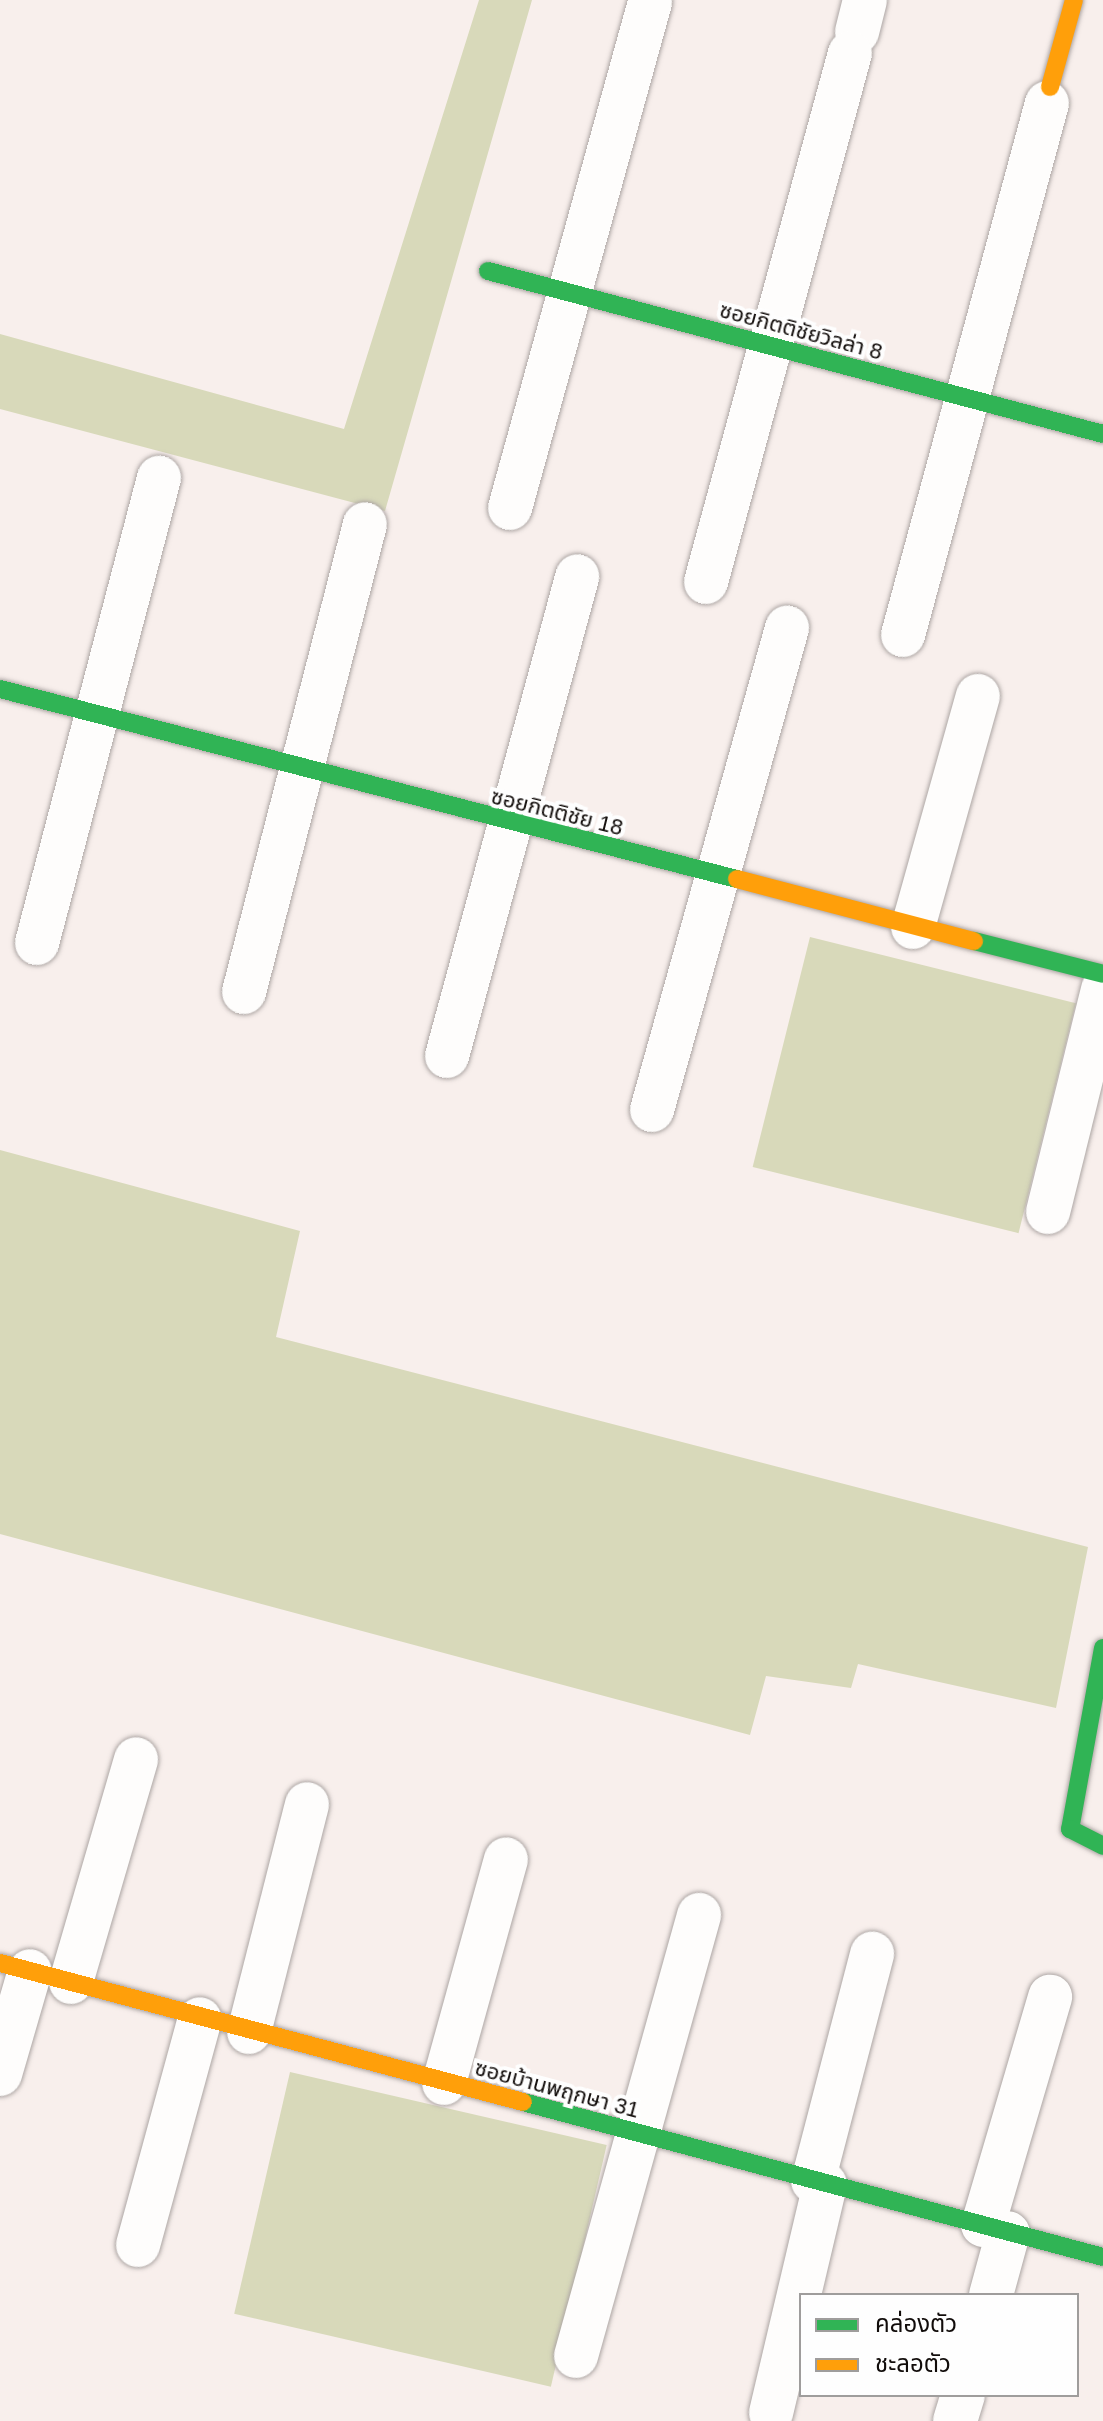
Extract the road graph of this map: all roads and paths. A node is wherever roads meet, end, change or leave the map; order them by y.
1 (1074, 0) edge
2 (650, 2) dead end
3 (857, 28) edge
4 (1049, 95) joint
5 (488, 271) dead end
6 (569, 294) junction
7 (769, 347) junction
8 (966, 399) junction
9 (1103, 434) edge
10 (159, 478) dead end
11 (510, 508) dead end
12 (365, 524) dead end
13 (577, 576) dead end
14 (706, 582) dead end
15 (787, 628) dead end
16 (903, 635) dead end
17 (0, 689) edge
18 (978, 696) dead end
19 (97, 715) junction
20 (301, 770) junction
21 (509, 825) junction
22 (717, 878) junction
23 (913, 927) junction
24 (37, 943) dead end
25 (1103, 974) edge
26 (1103, 989) edge
27 (244, 992) dead end
28 (447, 1056) dead end
29 (652, 1110) dead end
30 (1048, 1212) dead end
31 (1103, 1648) edge
32 (136, 1759) dead end
33 (307, 1804) dead end
34 (1103, 1846) edge
35 (506, 1859) dead end
36 (699, 1915) dead end
37 (872, 1954) dead end
38 (15, 1967) edge
39 (71, 1982) junction
40 (1050, 1997) dead end
41 (200, 2019) junction
42 (249, 2032) junction
43 (0, 2074) edge
44 (444, 2083) junction
45 (638, 2137) junction
46 (819, 2182) junction
47 (996, 2229) junction
48 (138, 2245) dead end
49 (1103, 2257) edge
50 (991, 2293) edge
51 (576, 2356) dead end
52 (962, 2397) edge
53 (771, 2413) dead end
54 (955, 2421) edge

1 - 4 street
2 - 6 street
3 - 7 street
4 - 8 street
5 - 6 street, ซอยกิตติชัยวิลล่า 8
6 - 7 street, ซอยกิตติชัยวิลล่า 8
6 - 11 street
7 - 8 street, ซอยกิตติชัยวิลล่า 8
7 - 14 street
8 - 9 street, ซอยกิตติชัยวิลล่า 8
8 - 16 street
10 - 19 street
12 - 20 street
13 - 21 street
15 - 22 street
17 - 19 street, ซอยกิตติชัย 18
18 - 23 street
19 - 20 street, ซอยกิตติชัย 18
19 - 24 street
20 - 21 street, ซอยกิตติชัย 18
20 - 27 street
21 - 22 street, ซอยกิตติชัย 18
21 - 28 street
22 - 23 street, ซอยกิตติชัย 18
22 - 29 street
23 - 25 street, ซอยกิตติชัย 18
26 - 30 street
31 - 34 street
32 - 39 street
33 - 42 street
35 - 44 street
36 - 45 street
37 - 46 street
38 - 39 street, ซอยบ้านพฤกษา 31
38 - 43 street
39 - 41 street, ซอยบ้านพฤกษา 31
40 - 47 street
41 - 42 street, ซอยบ้านพฤกษา 31
41 - 48 street
42 - 44 street, ซอยบ้านพฤกษา 31
44 - 45 street, ซอยบ้านพฤกษา 31
45 - 46 street, ซอยบ้านพฤกษา 31
45 - 51 street
46 - 47 street, ซอยบ้านพฤกษา 31
46 - 53 street
47 - 49 street, ซอยบ้านพฤกษา 31
47 - 50 street
52 - 54 street

